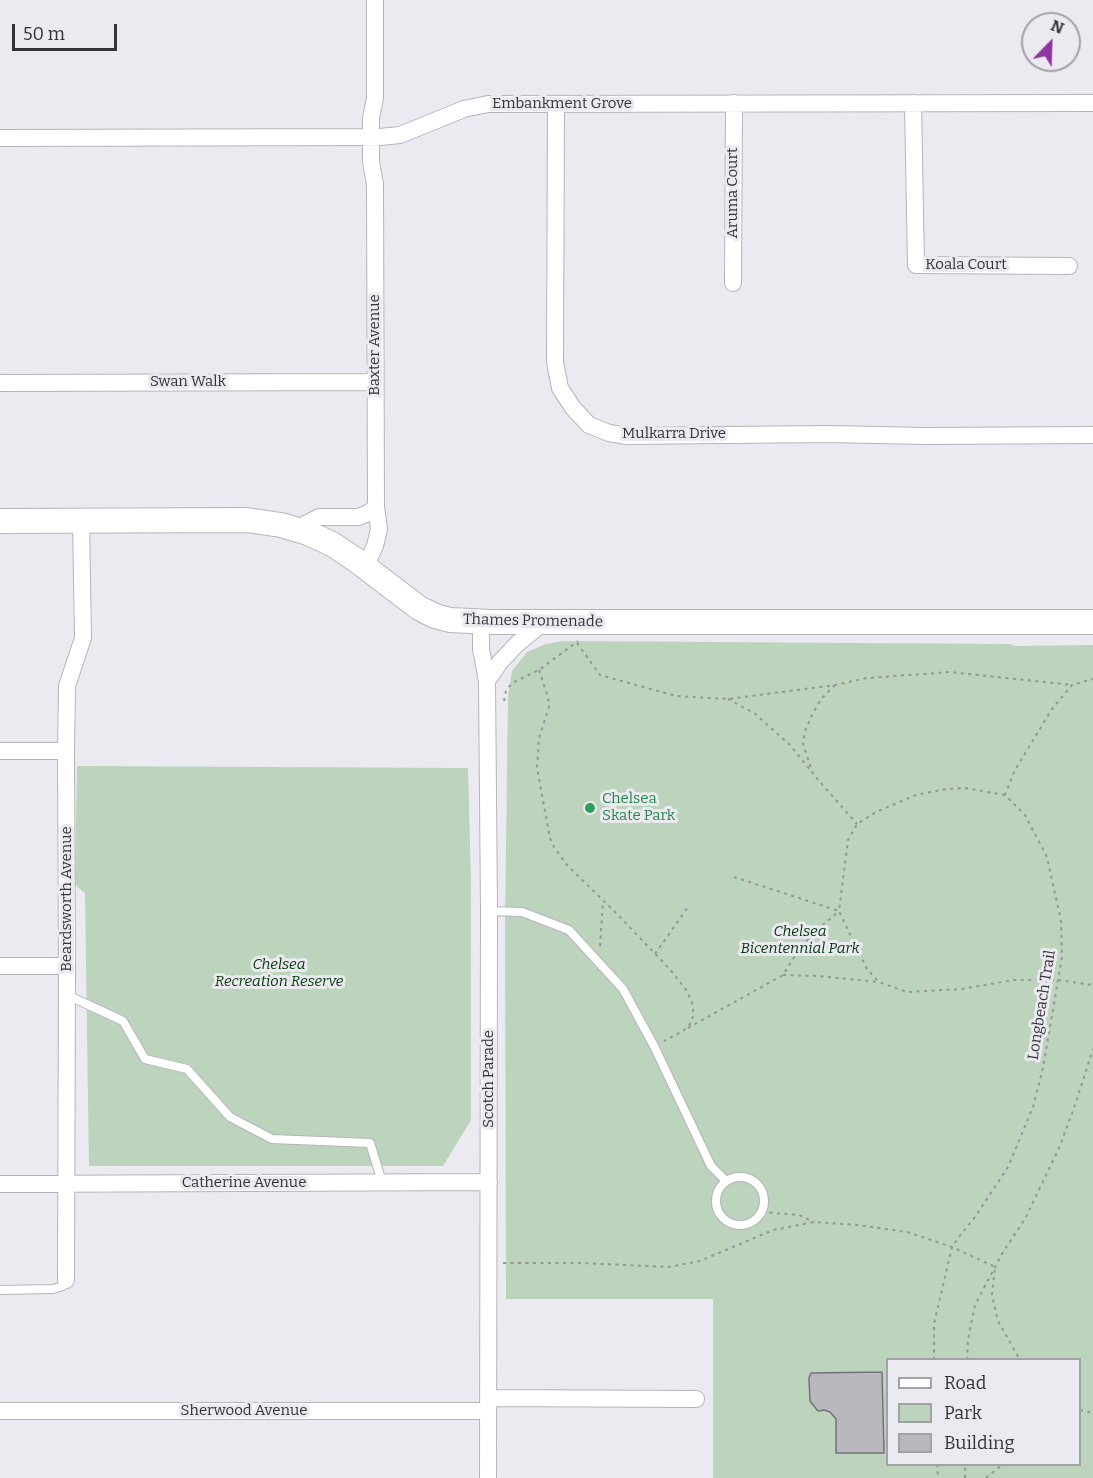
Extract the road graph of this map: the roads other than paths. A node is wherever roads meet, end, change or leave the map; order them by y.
1 (375, 0) edge
2 (913, 103) junction
3 (1093, 103) edge
4 (556, 104) junction
5 (734, 104) junction
6 (375, 137) junction
7 (0, 138) edge
8 (1069, 266) dead end
9 (733, 283) dead end
10 (375, 382) junction
11 (0, 383) edge
12 (1093, 435) edge
13 (376, 507) junction
14 (0, 521) edge
15 (81, 521) junction
16 (297, 529) junction
17 (361, 563) junction
18 (486, 622) junction
19 (544, 622) junction
20 (1093, 622) edge
21 (487, 681) junction
22 (0, 751) edge
23 (66, 751) junction
24 (489, 911) junction
25 (0, 966) edge
26 (67, 966) junction
27 (67, 995) junction
28 (726, 1181) junction
29 (382, 1182) junction
30 (489, 1182) junction
31 (0, 1184) edge
32 (66, 1184) junction
33 (66, 1280) joint
34 (0, 1290) edge
35 (696, 1399) dead end
36 (488, 1404) junction
37 (0, 1412) edge
38 (488, 1478) edge

1 - 6 street, Baxter Avenue
2 - 3 street, Embankment Grove
2 - 5 street, Embankment Grove
2 - 8 street, Koala Court
4 - 5 street, Embankment Grove
4 - 6 street, Embankment Grove
4 - 12 street, Mulkarra Drive
5 - 9 street, Aruma Court
6 - 7 street, Embankment Grove
6 - 10 street, Baxter Avenue
10 - 11 street, Swan Walk
10 - 13 street, Baxter Avenue
13 - 16 street
13 - 17 street, Baxter Avenue
14 - 15 main road, Thames Promenade
15 - 16 main road, Thames Promenade
15 - 23 street, Beardsworth Avenue
16 - 17 main road, Thames Promenade
17 - 18 main road, Thames Promenade
18 - 19 main road, Thames Promenade
18 - 21 street, Scotch Parade
19 - 20 main road, Thames Promenade
19 - 21 street
21 - 24 street, Scotch Parade
22 - 23 street
23 - 26 street, Beardsworth Avenue
24 - 28 lane
24 - 30 street, Scotch Parade
25 - 26 street
26 - 27 street, Beardsworth Avenue
27 - 29 lane
27 - 32 street, Beardsworth Avenue
28 - 28 lane
29 - 30 street, Catherine Avenue
29 - 32 street, Catherine Avenue
30 - 36 street, Scotch Parade
31 - 32 street, Catherine Avenue
32 - 33 street, Beardsworth Avenue
33 - 34 lane
35 - 36 street, Sherwood Avenue
36 - 37 street, Sherwood Avenue
36 - 38 street, Scotch Parade

